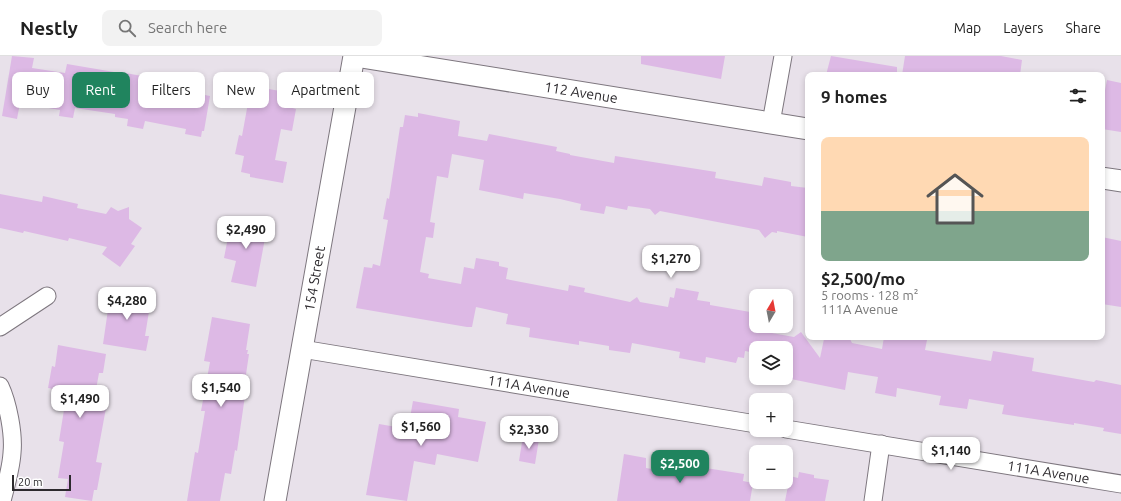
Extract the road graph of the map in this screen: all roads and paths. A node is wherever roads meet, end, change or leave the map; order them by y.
1 (355, 56) edge
2 (783, 56) edge
3 (771, 123) junction
4 (805, 129) edge
5 (1105, 178) edge
6 (1121, 181) edge
7 (47, 296) dead end
8 (0, 327) edge
9 (302, 349) junction
10 (0, 386) edge
11 (749, 423) edge
12 (793, 430) edge
13 (881, 444) junction
14 (1121, 484) edge
15 (2, 501) edge
16 (275, 501) edge
17 (873, 501) edge

1 - 3 street, 112 Avenue
1 - 9 street, 154 Street
2 - 3 street
3 - 4 street, 112 Avenue
5 - 6 street
7 - 8 street
9 - 11 street, 111A Avenue
9 - 16 street, 154 Street
10 - 15 street
12 - 13 street, 111A Avenue
13 - 14 street, 111A Avenue
13 - 17 street

